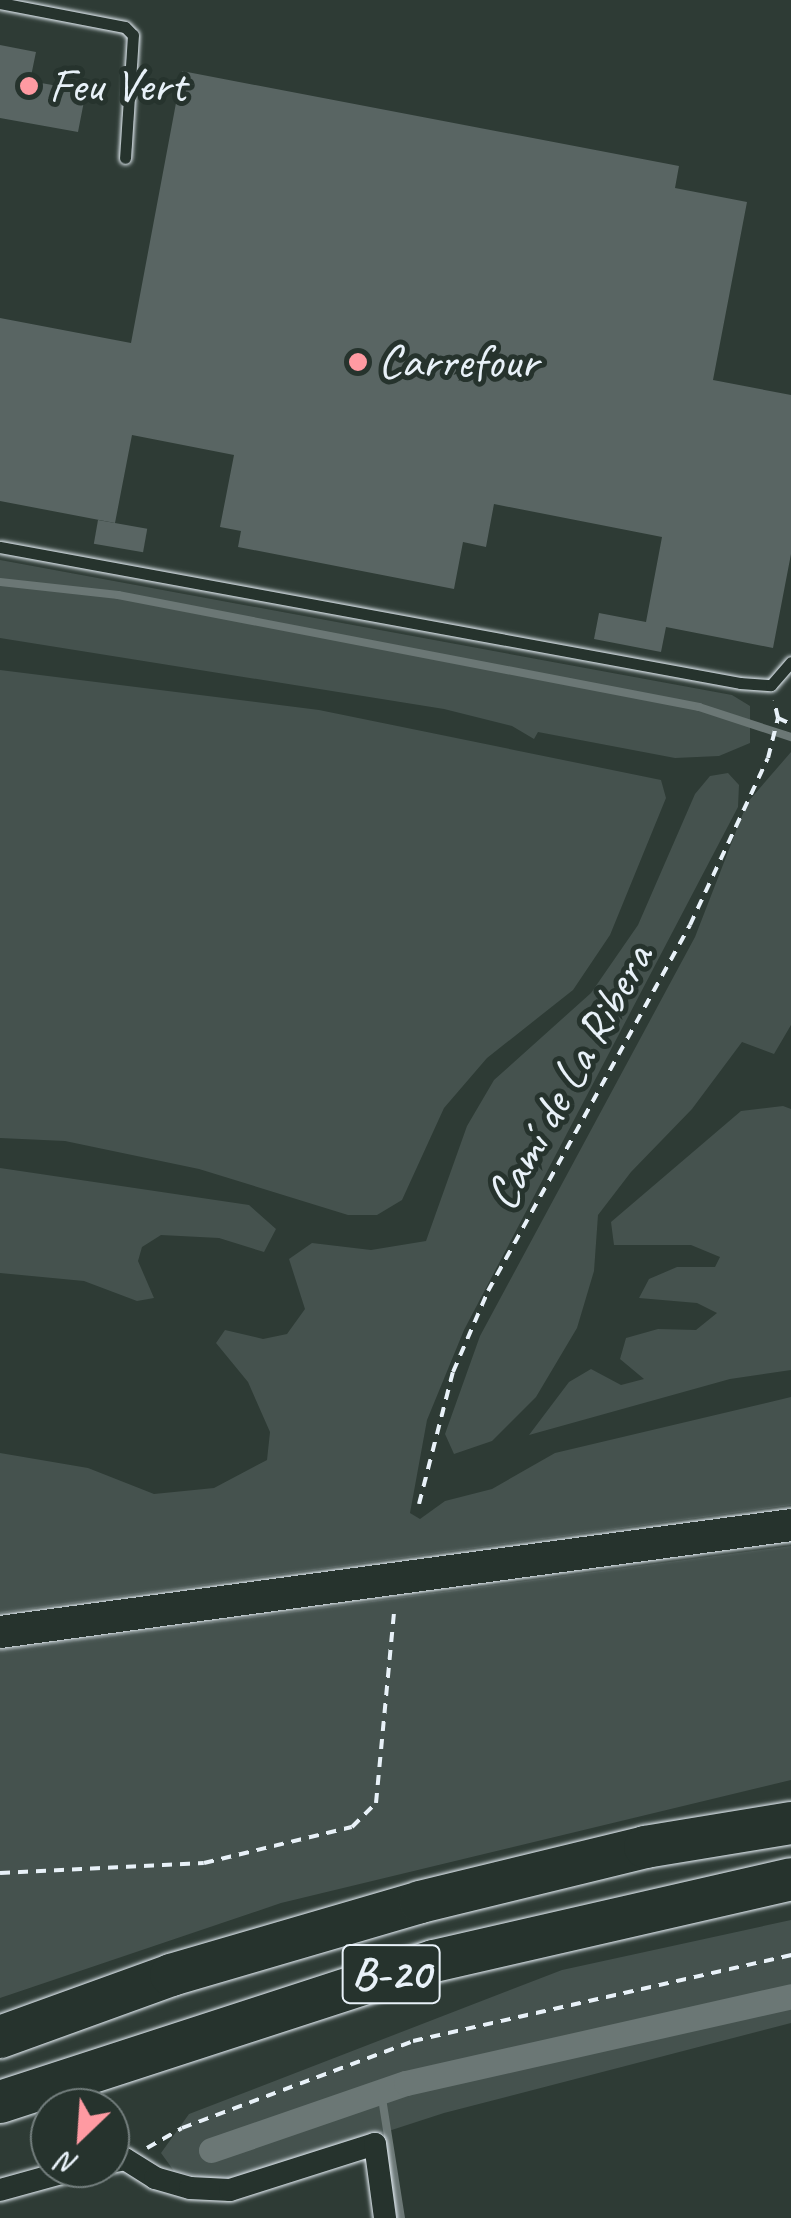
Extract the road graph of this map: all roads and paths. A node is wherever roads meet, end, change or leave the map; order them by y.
1 (0, 3) edge
2 (126, 158) dead end
3 (0, 547) edge
4 (791, 662) edge
5 (771, 685) junction
6 (778, 718) junction
7 (791, 724) edge
8 (419, 1504) dead end
9 (791, 1525) edge
10 (394, 1613) dead end
11 (0, 1632) edge
12 (791, 1823) edge
13 (0, 1873) edge
14 (791, 1879) edge
15 (791, 1955) edge
16 (0, 2037) edge
17 (0, 2102) edge
18 (130, 2154) edge
19 (130, 2166) edge
20 (30, 2182) edge
21 (0, 2190) edge
22 (384, 2218) edge

1 - 2 lane
3 - 5 lane
4 - 5 lane
5 - 6 path, Camí de La Ribera
6 - 7 path
6 - 8 path, Camí de La Ribera
9 - 11 main road
10 - 13 path
12 - 16 highway, B-20
14 - 17 highway, B-20
15 - 18 path
19 - 22 street
20 - 21 street

